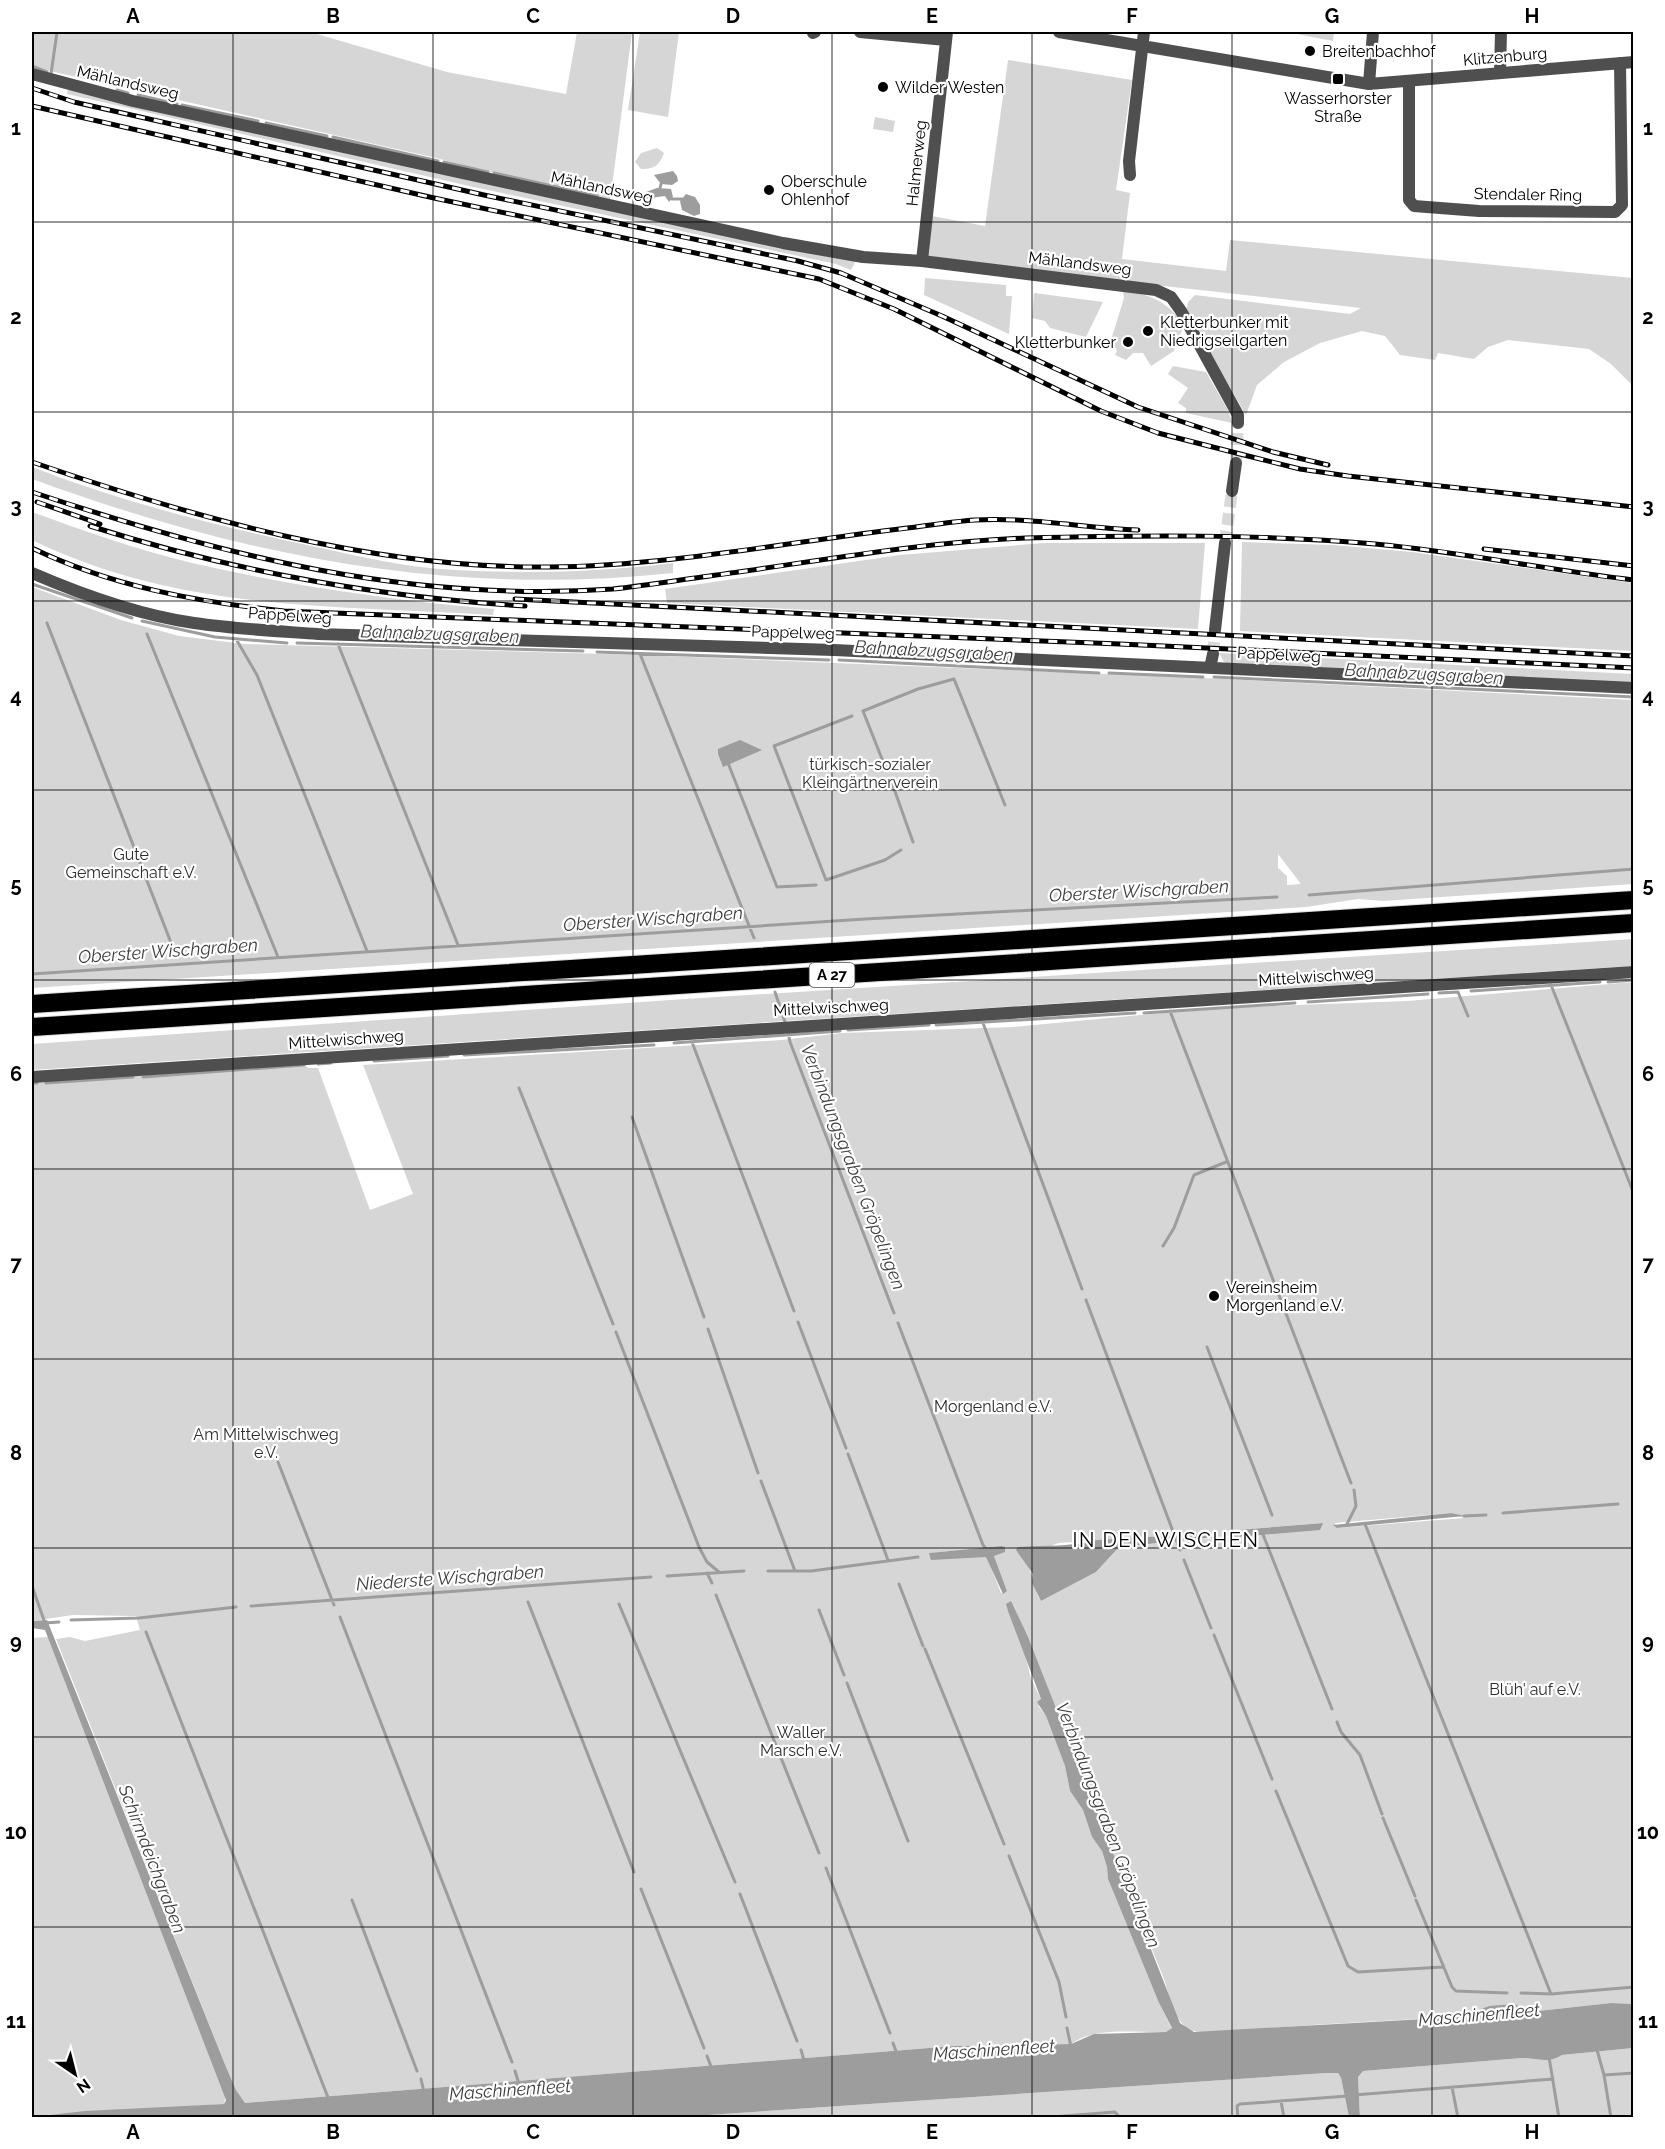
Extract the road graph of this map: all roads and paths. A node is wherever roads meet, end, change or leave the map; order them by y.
1 (860, 32) edge
2 (1059, 32) edge
3 (1144, 32) edge
4 (1373, 32) edge
5 (1501, 32) edge
6 (946, 36) edge
7 (1143, 47) junction
8 (1634, 62) edge
9 (1620, 63) junction
10 (1500, 73) junction
11 (32, 74) edge
12 (1409, 81) junction
13 (1368, 84) junction
14 (1130, 176) dead end
15 (922, 261) junction
16 (1238, 423) tunnel mouth
17 (1236, 463) tunnel mouth
18 (1232, 492) tunnel mouth
19 (1225, 543) tunnel mouth
20 (32, 573) edge
21 (1215, 630) tunnel mouth
22 (1213, 654) tunnel mouth
23 (1210, 668) junction
24 (1634, 688) edge
25 (1634, 900) edge
26 (1634, 922) edge
27 (1634, 972) edge
28 (32, 1004) edge
29 (32, 1027) edge
30 (32, 1077) edge

1 - 6 street
2 - 7 street, Klitzenburg
3 - 7 street
4 - 13 street
5 - 10 street
6 - 15 street, Halmerweg
7 - 13 street, Klitzenburg
7 - 14 street
8 - 9 street, Klitzenburg
9 - 10 street, Klitzenburg
9 - 12 street, Stendaler Ring
10 - 12 street, Klitzenburg
11 - 15 street, Mählandsweg
12 - 13 street, Klitzenburg
15 - 16 street, Mählandsweg
17 - 18 street
19 - 21 street
20 - 23 street, Pappelweg
22 - 23 street
23 - 24 street, Pappelweg
25 - 28 highway, A 27
26 - 29 highway, A 27
27 - 30 street, Mittelwischweg

